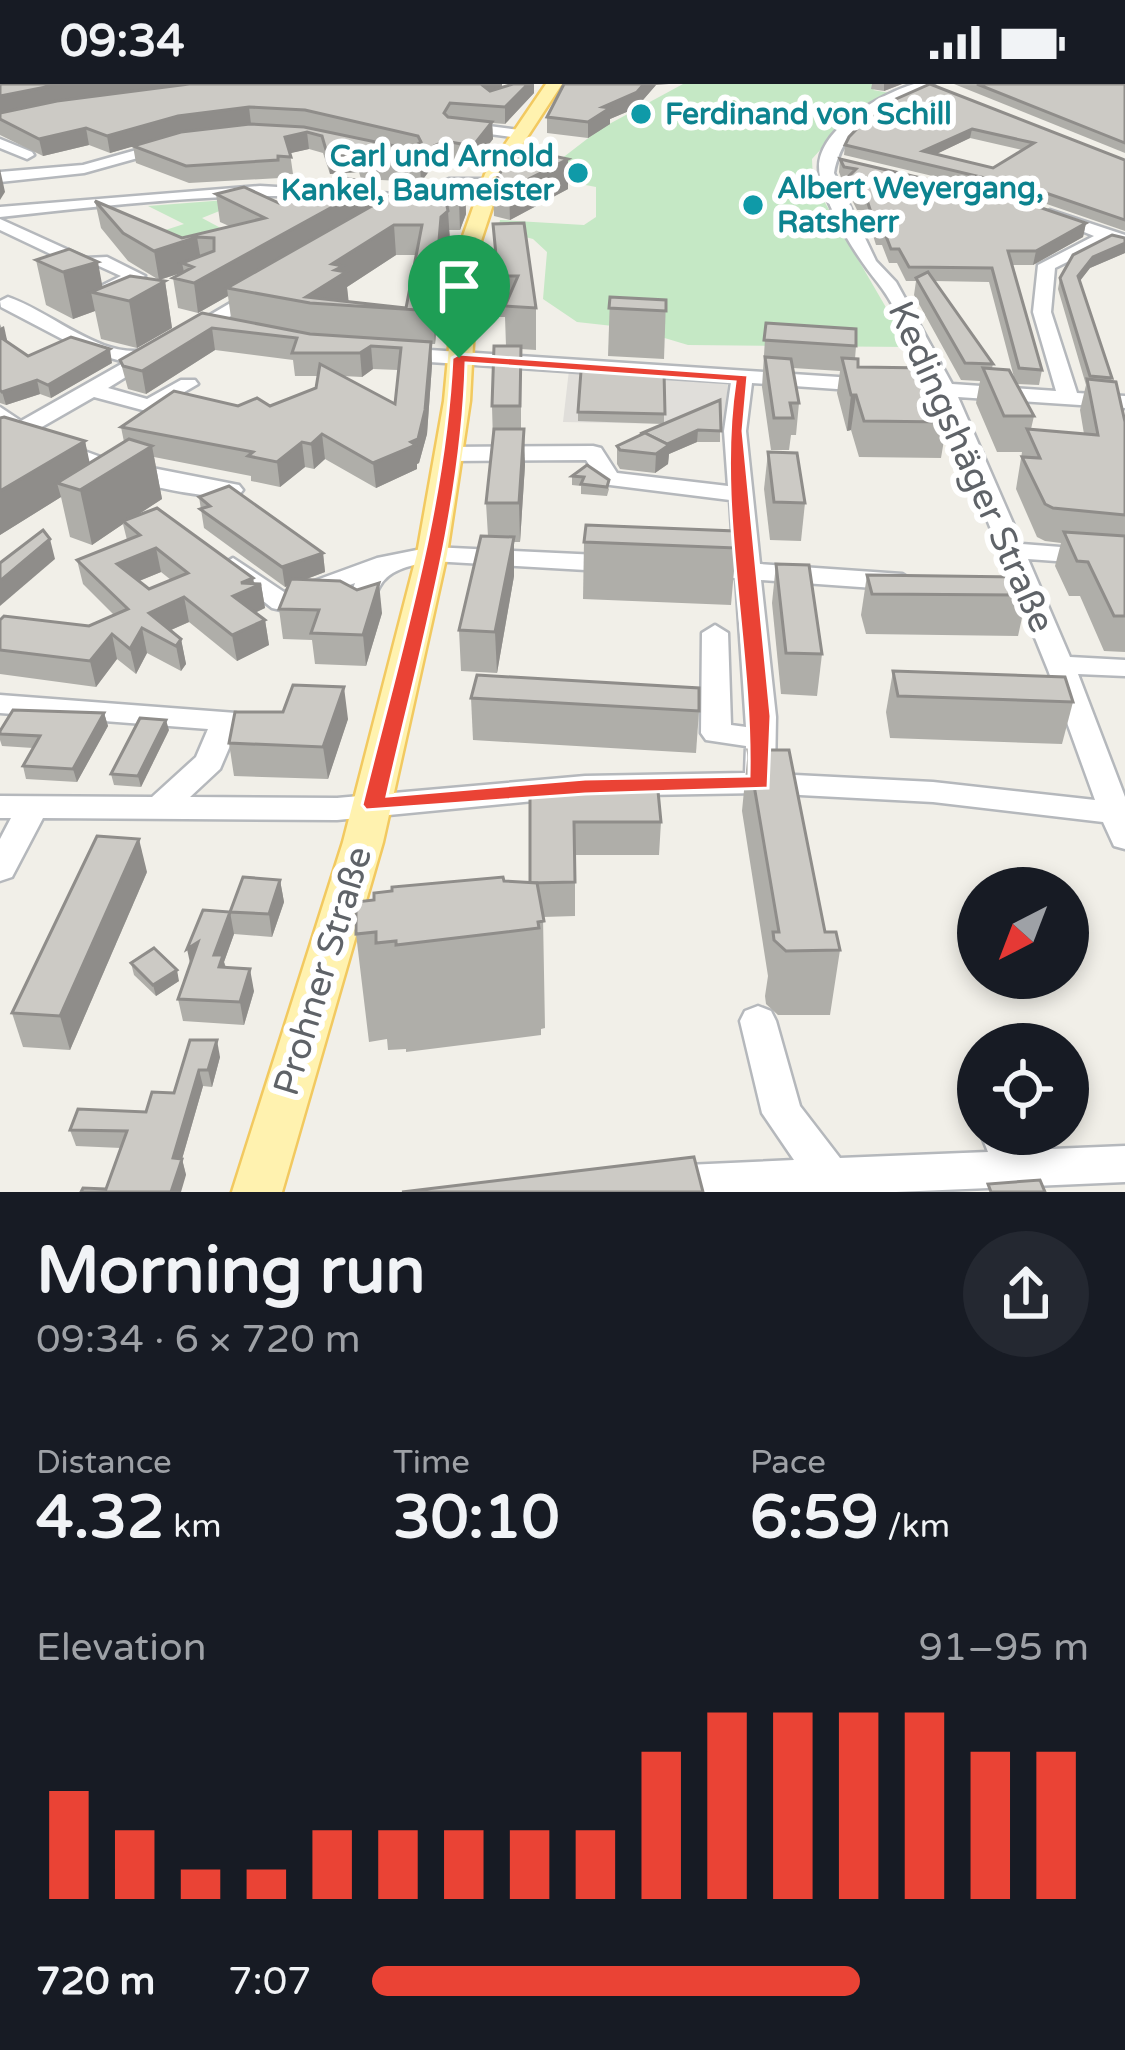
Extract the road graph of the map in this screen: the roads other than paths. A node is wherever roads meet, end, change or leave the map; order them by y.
1 (554, 84) edge
2 (932, 85) edge
3 (454, 126) edge
4 (519, 134) junction
5 (182, 141) edge
6 (0, 143) edge
7 (27, 155) dead end
8 (104, 165) junction
9 (0, 167) edge
10 (0, 177) edge
11 (489, 184) junction
12 (414, 200) junction
13 (1031, 208) edge
14 (0, 212) edge
15 (24, 218) dead end
16 (378, 220) edge
17 (0, 224) edge
18 (32, 238) junction
19 (1116, 238) edge
20 (283, 278) edge
21 (146, 295) edge
22 (8, 303) dead end
23 (175, 321) dead end
24 (200, 327) junction
25 (234, 332) edge
26 (376, 353) edge
27 (459, 358) junction
28 (142, 360) junction
29 (742, 379) junction
30 (188, 384) dead end
31 (92, 390) junction
32 (946, 391) junction
33 (1067, 398) junction
34 (1125, 403) edge
35 (0, 413) edge
36 (10, 436) edge
37 (448, 454) junction
38 (231, 490) edge
39 (740, 494) junction
40 (1014, 551) junction
41 (432, 554) junction
42 (218, 555) edge
43 (1125, 559) edge
44 (396, 561) junction
45 (636, 565) edge
46 (680, 567) edge
47 (748, 571) junction
48 (924, 583) edge
49 (989, 585) edge
50 (1026, 586) junction
51 (359, 608) edge
52 (716, 633) dead end
53 (1060, 665) junction
54 (1125, 668) edge
55 (0, 704) edge
56 (760, 738) junction
57 (760, 783) junction
58 (163, 805) junction
59 (374, 805) junction
60 (34, 806) junction
61 (0, 807) edge
62 (1121, 821) edge
63 (0, 869) edge
64 (758, 1021) dead end
65 (981, 1155) edge
66 (1047, 1155) edge
67 (1125, 1163) edge
68 (830, 1177) junction
69 (618, 1187) edge
70 (257, 1192) edge

1 - 4 main road, Prohner Straße
2 - 32 street, Kedingshäger Straße
3 - 4 street
4 - 11 main road, Prohner Straße
5 - 8 street
6 - 7 street
8 - 9 street
8 - 10 street
11 - 12 street
11 - 27 main road, Prohner Straße
12 - 14 street
12 - 16 street
13 - 19 street
15 - 18 street
17 - 18 street
18 - 21 street
19 - 33 street
20 - 24 street
22 - 28 street
23 - 24 street
24 - 25 street
24 - 28 street
26 - 27 street
27 - 29 street
27 - 37 main road, Prohner Straße
28 - 31 street
29 - 32 street
29 - 39 street
30 - 31 street
31 - 36 street
32 - 33 street
32 - 40 street, Kedingshäger Straße
33 - 34 street
35 - 36 street
36 - 38 street
37 - 39 street
37 - 41 main road, Prohner Straße
39 - 47 street
40 - 43 street
40 - 50 street, Kedingshäger Straße
41 - 44 street
41 - 45 street
41 - 59 main road, Prohner Straße
42 - 44 street
44 - 51 street
46 - 47 street
47 - 48 street
47 - 56 street
49 - 50 street
50 - 53 street, Kedingshäger Straße
52 - 56 street
53 - 54 street
53 - 62 street, Kedingshäger Straße
55 - 58 street
56 - 57 street
57 - 59 street
57 - 62 street
58 - 59 street
58 - 60 street
59 - 70 main road, Prohner Straße
60 - 61 street
60 - 63 street
64 - 68 street
65 - 68 street
66 - 67 street
68 - 69 street

